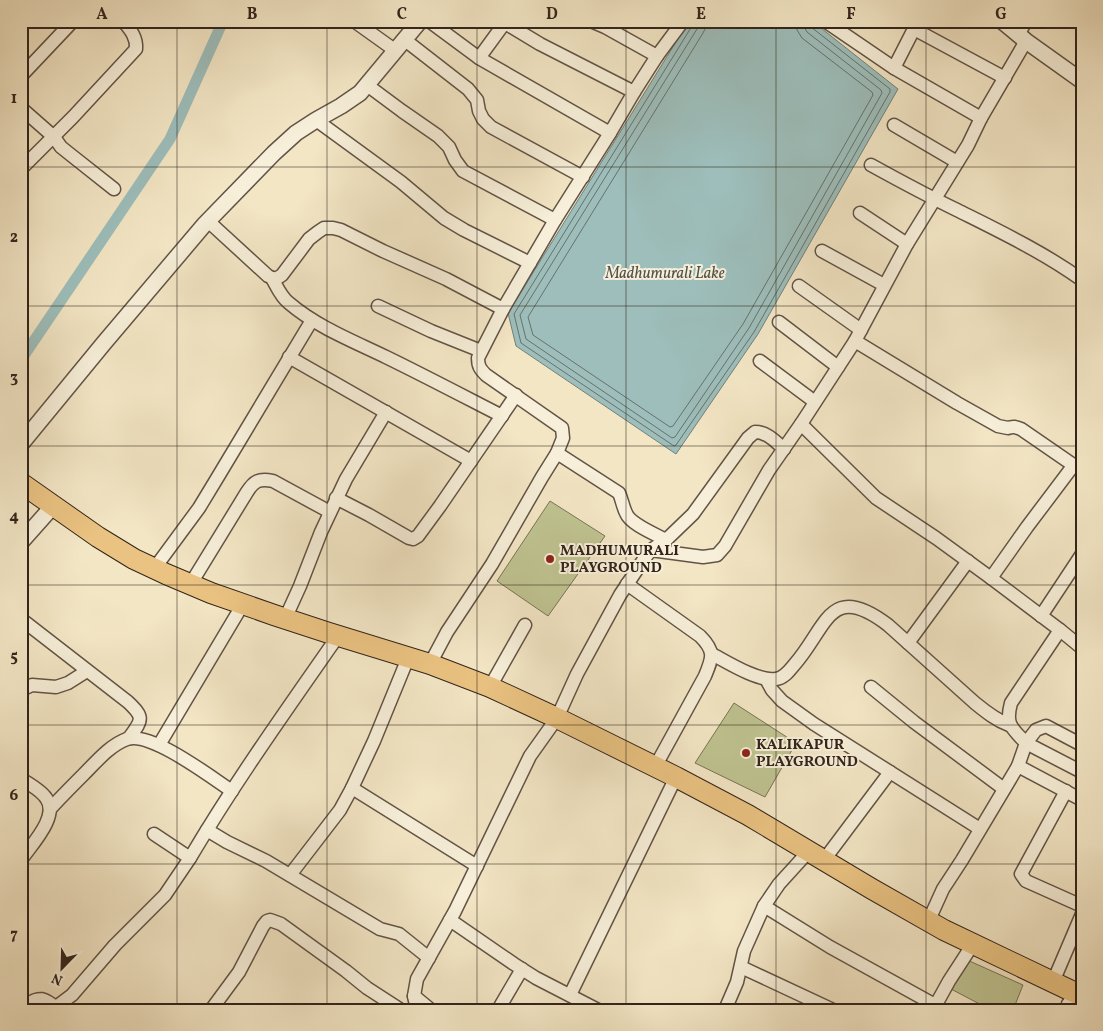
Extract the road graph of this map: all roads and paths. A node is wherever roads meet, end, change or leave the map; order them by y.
1 (73, 21) edge
2 (124, 21) edge
3 (354, 21) edge
4 (420, 21) edge
5 (429, 21) edge
6 (591, 21) edge
7 (683, 21) edge
8 (825, 21) edge
9 (1002, 21) edge
10 (1026, 21) edge
11 (506, 22) edge
12 (916, 25) edge
13 (1022, 38) junction
14 (400, 45) junction
15 (658, 56) junction
16 (479, 58) junction
17 (894, 68) junction
18 (21, 76) edge
19 (1005, 78) junction
20 (1082, 81) edge
21 (367, 85) junction
22 (634, 92) junction
23 (21, 108) edge
24 (981, 118) junction
25 (316, 120) junction
26 (894, 125) dead end
27 (610, 133) junction
28 (54, 137) junction
29 (957, 162) junction
30 (872, 165) dead end
31 (21, 169) edge
32 (583, 177) junction
33 (114, 189) dead end
34 (934, 199) junction
35 (860, 213) dead end
36 (555, 220) junction
37 (208, 221) junction
38 (907, 244) junction
39 (822, 251) dead end
40 (530, 263) junction
41 (272, 278) junction
42 (1081, 278) edge
43 (884, 285) junction
44 (799, 286) dead end
45 (378, 306) dead end
46 (504, 308) junction
47 (312, 320) junction
48 (779, 322) dead end
49 (861, 330) junction
50 (855, 341) junction
51 (481, 351) junction
52 (289, 357) junction
53 (760, 361) dead end
54 (838, 367) junction
55 (516, 396) junction
56 (815, 402) junction
57 (386, 412) junction
58 (502, 416) junction
59 (801, 424) junction
60 (21, 444) edge
61 (784, 449) junction
62 (557, 453) junction
63 (471, 461) junction
64 (1078, 468) edge
65 (21, 483) edge
66 (336, 498) junction
67 (53, 506) junction
68 (330, 512) junction
69 (666, 540) junction
70 (21, 542) edge
71 (651, 550) junction
72 (1082, 554) edge
73 (968, 561) junction
74 (154, 569) junction
75 (991, 578) junction
76 (627, 584) junction
77 (190, 585) junction
78 (242, 604) junction
79 (1041, 616) junction
80 (21, 619) edge
81 (285, 619) junction
82 (525, 625) dead end
83 (1060, 630) junction
84 (338, 636) junction
85 (908, 643) junction
86 (1082, 648) edge
87 (712, 654) junction
88 (408, 658) junction
89 (430, 664) junction
90 (88, 671) junction
91 (766, 679) junction
92 (490, 686) junction
93 (871, 687) dead end
94 (21, 690) edge
95 (557, 718) junction
96 (1010, 725) junction
97 (129, 738) junction
98 (1026, 743) junction
99 (158, 745) junction
100 (1082, 745) edge
101 (655, 766) junction
102 (1018, 766) junction
103 (890, 772) junction
104 (1082, 772) edge
105 (676, 777) junction
106 (21, 779) edge
107 (352, 788) junction
108 (1004, 789) junction
109 (1066, 791) junction
110 (232, 792) junction
111 (1082, 800) edge
112 (51, 808) junction
113 (980, 829) junction
114 (207, 830) junction
115 (154, 834) dead end
116 (816, 856) junction
117 (190, 858) junction
118 (21, 860) edge
119 (477, 866) junction
120 (290, 875) junction
121 (764, 906) junction
122 (1082, 906) edge
123 (1082, 914) edge
124 (450, 920) junction
125 (928, 922) junction
126 (973, 944) junction
127 (429, 958) junction
128 (741, 967) junction
129 (522, 969) junction
130 (1053, 982) junction
131 (570, 995) junction
132 (414, 996) junction
133 (1074, 999) edge
134 (21, 1008) edge
135 (57, 1008) edge
136 (934, 1008) edge
137 (211, 1010) edge
138 (401, 1010) edge
139 (414, 1010) edge
140 (431, 1010) edge
141 (498, 1010) edge
142 (598, 1010) edge
143 (725, 1010) edge
144 (833, 1010) edge

1 - 18 street
2 - 28 street
3 - 14 street
4 - 14 street
5 - 16 street
6 - 15 street
7 - 15 street
8 - 17 street
9 - 13 street
10 - 13 street
11 - 16 street
11 - 22 street
12 - 17 street
12 - 19 street
13 - 19 street
13 - 20 street
14 - 21 street
14 - 32 street
15 - 22 street
16 - 27 street
17 - 24 street
19 - 24 street
21 - 25 street
21 - 36 street
22 - 27 street
23 - 28 street
24 - 29 street
25 - 37 street
25 - 40 street
26 - 29 street
27 - 32 street
28 - 31 street
28 - 33 street
29 - 34 street
30 - 34 street
32 - 36 street
34 - 38 street
34 - 42 street
35 - 38 street
36 - 40 street
37 - 41 street
37 - 60 street
38 - 43 street
39 - 43 street
40 - 46 street
41 - 46 street
41 - 47 street
43 - 49 street
44 - 49 street
45 - 51 street
46 - 51 street
47 - 52 street
47 - 58 street
48 - 54 street
49 - 50 street
50 - 54 street
50 - 64 street
51 - 55 street
52 - 57 street
52 - 74 street
53 - 56 street
54 - 56 street
55 - 58 street
55 - 62 street
56 - 59 street
57 - 63 street
57 - 66 street
58 - 63 street
59 - 61 street
59 - 73 street
61 - 69 street
61 - 71 street
62 - 69 street
62 - 89 street
63 - 66 street
64 - 75 street
65 - 67 main road
66 - 68 street
67 - 70 street
67 - 74 main road
68 - 77 street
68 - 81 street
69 - 71 street
71 - 76 street
72 - 79 street
73 - 75 street
73 - 85 street
74 - 77 main road
75 - 79 street
76 - 87 street
76 - 95 street
77 - 78 main road
78 - 81 main road
78 - 99 street
79 - 83 street
80 - 90 street
81 - 84 main road
82 - 92 street
83 - 86 street
83 - 96 street
84 - 88 main road
84 - 110 street
85 - 91 street
85 - 96 street
87 - 91 street
87 - 101 street
88 - 89 main road
88 - 107 street
89 - 92 main road
90 - 94 street
90 - 97 street
91 - 103 street
92 - 95 main road
93 - 108 street
95 - 101 main road
95 - 119 street
96 - 98 street
97 - 99 street
97 - 112 street
98 - 100 street
98 - 102 street
98 - 104 street
99 - 110 street
101 - 105 main road
102 - 108 street
102 - 109 street
103 - 113 street
103 - 116 street
105 - 116 main road
105 - 131 street
106 - 112 street
107 - 119 street
107 - 120 street
108 - 113 street
109 - 111 street
109 - 122 street
110 - 114 street
112 - 118 street
113 - 125 street
114 - 117 street
114 - 120 street
115 - 117 street
116 - 121 street
116 - 125 main road
117 - 135 street
119 - 124 street
120 - 127 street
121 - 128 street
121 - 136 street
123 - 130 street
124 - 127 street
124 - 129 street
125 - 126 main road
126 - 130 main road
126 - 136 street
127 - 132 street
128 - 143 street
128 - 144 street
129 - 131 street
129 - 141 street
130 - 133 main road
131 - 142 street
132 - 139 street
132 - 140 street
134 - 135 street
137 - 138 street

